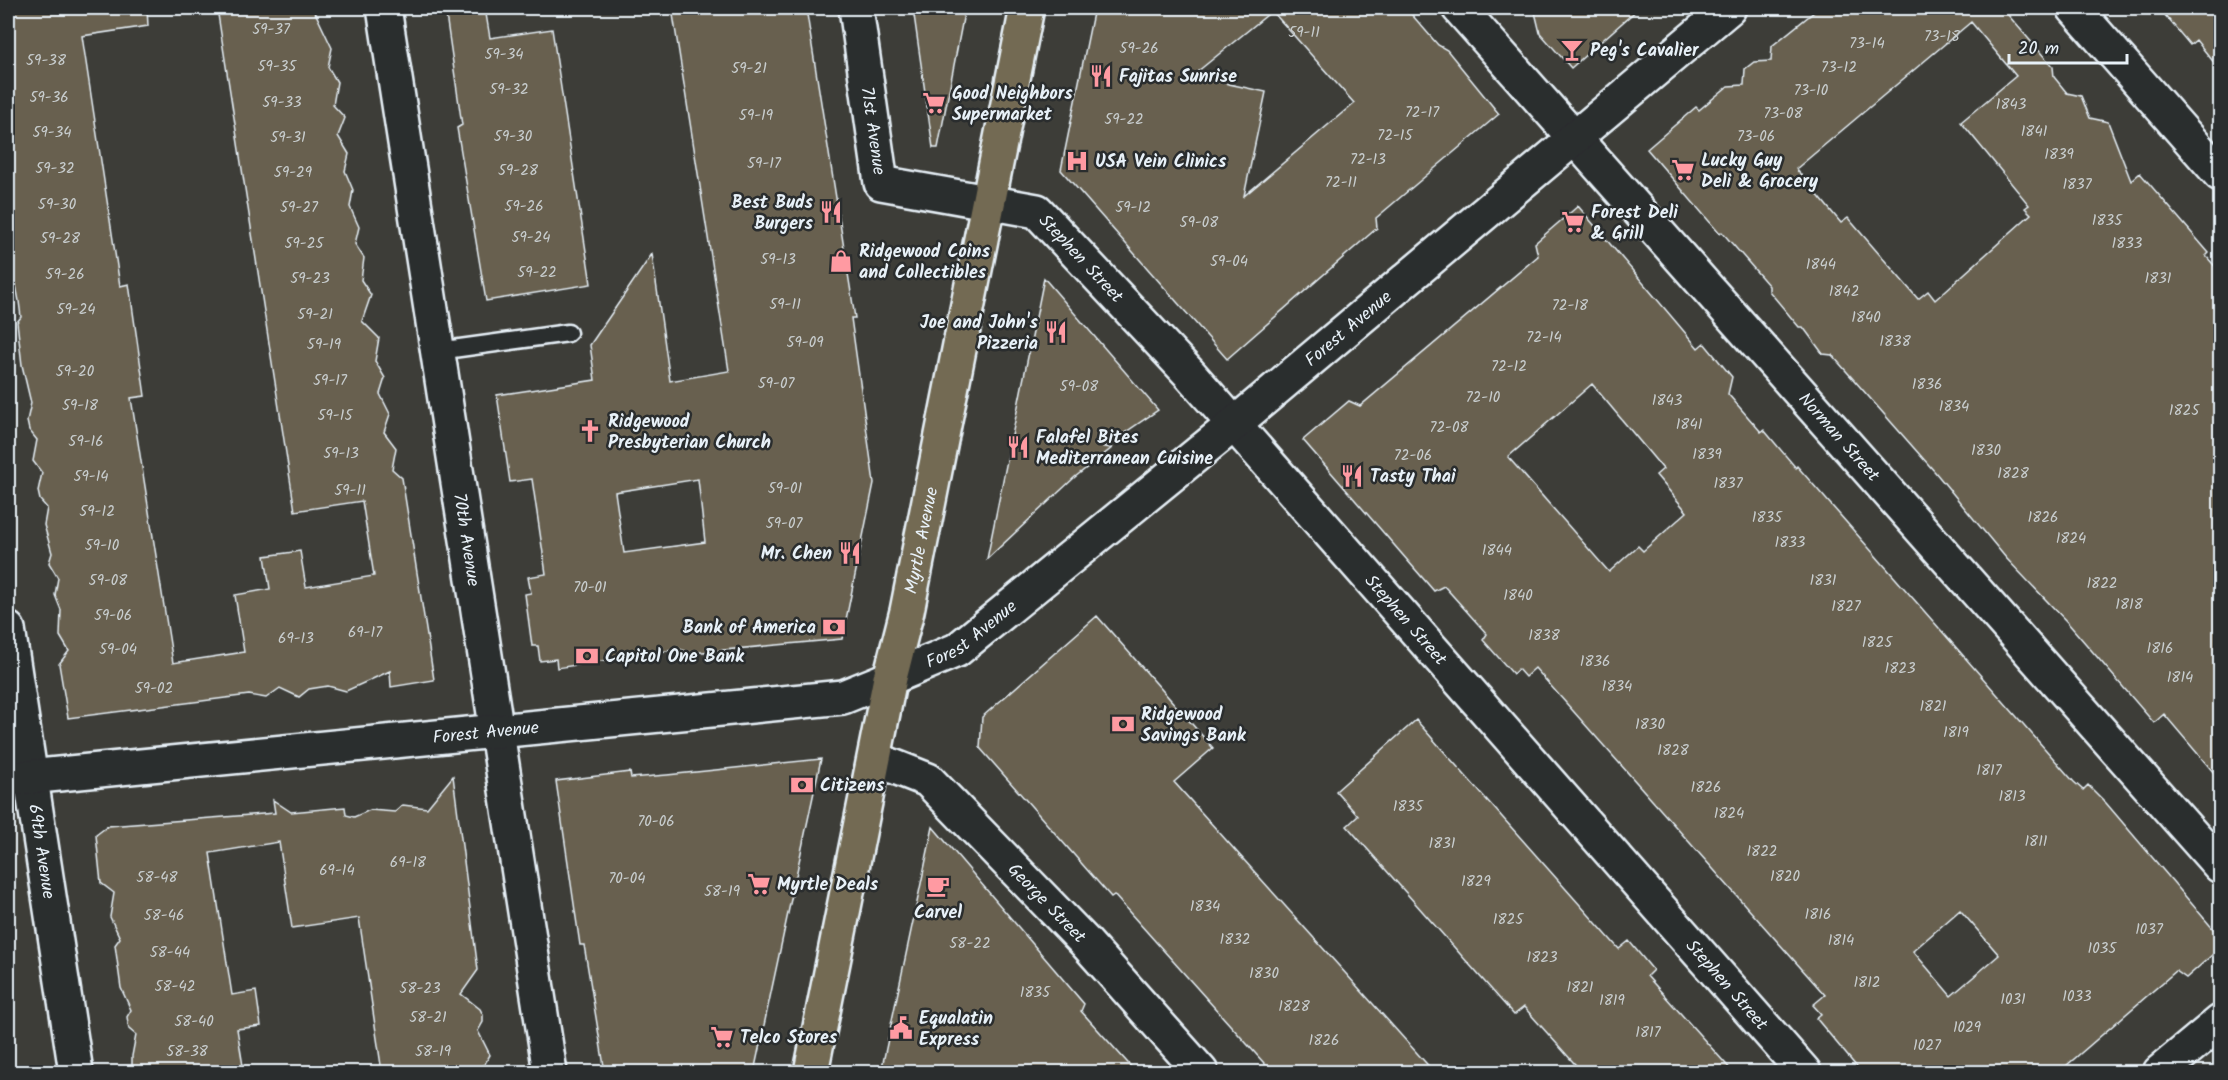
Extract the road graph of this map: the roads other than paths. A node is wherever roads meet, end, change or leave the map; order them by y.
1 (384, 8) edge
2 (856, 8) edge
3 (1027, 8) edge
4 (1460, 8) edge
5 (1729, 8) edge
6 (2074, 8) edge
7 (1575, 137) junction
8 (2220, 174) edge
9 (988, 202) junction
10 (568, 333) dead end
11 (438, 351) junction
12 (1233, 425) junction
13 (8, 630) edge
14 (890, 678) junction
15 (497, 732) junction
16 (875, 759) junction
17 (19, 778) edge
18 (2220, 866) edge
19 (2220, 1022) edge
20 (76, 1072) edge
21 (550, 1072) edge
22 (811, 1072) edge
23 (1201, 1072) edge
24 (1804, 1072) edge
25 (2160, 1072) edge

1 - 11 street, 70th Avenue
2 - 9 street, 71st Avenue
3 - 9 main road, Myrtle Avenue
4 - 7 street, Norman Street
5 - 7 street, Forest Avenue
6 - 8 street
7 - 12 street, Forest Avenue
7 - 18 street, Norman Street
9 - 12 street, Stephen Street
9 - 14 main road, Myrtle Avenue
10 - 11 lane
11 - 15 street, 70th Avenue
12 - 14 street, Forest Avenue
12 - 24 street, Stephen Street
13 - 17 street, 69th Avenue
14 - 15 street, Forest Avenue
14 - 16 main road, Myrtle Avenue
15 - 17 street, Forest Avenue
15 - 21 street, 70th Avenue
16 - 22 main road, Myrtle Avenue
16 - 23 street, George Street
17 - 20 street, 69th Avenue
19 - 25 street

